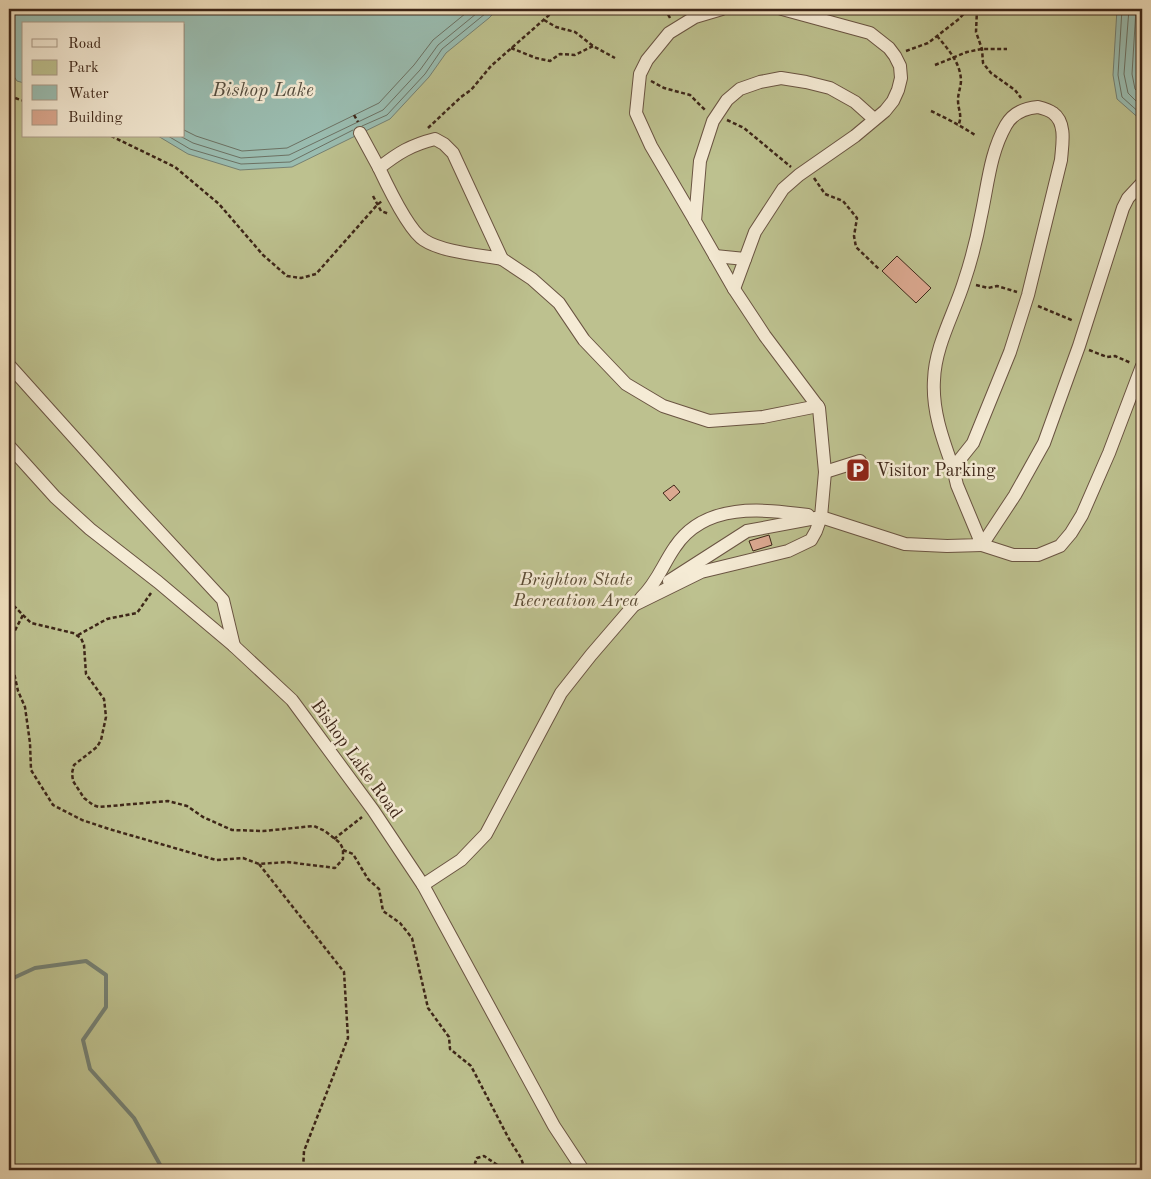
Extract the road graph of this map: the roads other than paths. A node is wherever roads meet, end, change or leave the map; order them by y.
1 (722, 9) edge
2 (782, 9) edge
3 (874, 119) junction
4 (360, 133) dead end
5 (380, 168) junction
6 (1142, 183) edge
7 (694, 222) junction
8 (715, 256) junction
9 (502, 259) junction
10 (745, 259) junction
11 (734, 289) junction
12 (9, 365) edge
13 (1142, 367) edge
14 (818, 406) junction
15 (973, 443) junction
16 (9, 446) edge
17 (946, 449) junction
18 (860, 460) dead end
19 (953, 468) junction
20 (825, 472) junction
21 (821, 517) junction
22 (982, 545) junction
23 (634, 605) junction
24 (234, 646) junction
25 (423, 885) junction
26 (583, 1170) edge

1 - 7 street
2 - 3 street
3 - 7 street
3 - 10 street
4 - 5 street
5 - 9 street
5 - 9 street
6 - 22 street
7 - 8 street
8 - 10 street
8 - 11 street
9 - 14 street
10 - 11 street
11 - 14 street
12 - 24 street
13 - 22 street
14 - 20 street
15 - 17 street
15 - 17 street
15 - 19 street
16 - 24 street, Bishop Lake Road
17 - 19 street
18 - 20 street
19 - 22 street
20 - 21 street
21 - 22 street
21 - 23 street
21 - 23 street
21 - 23 street
23 - 25 street
24 - 25 street, Bishop Lake Road
25 - 26 street, Bishop Lake Road

